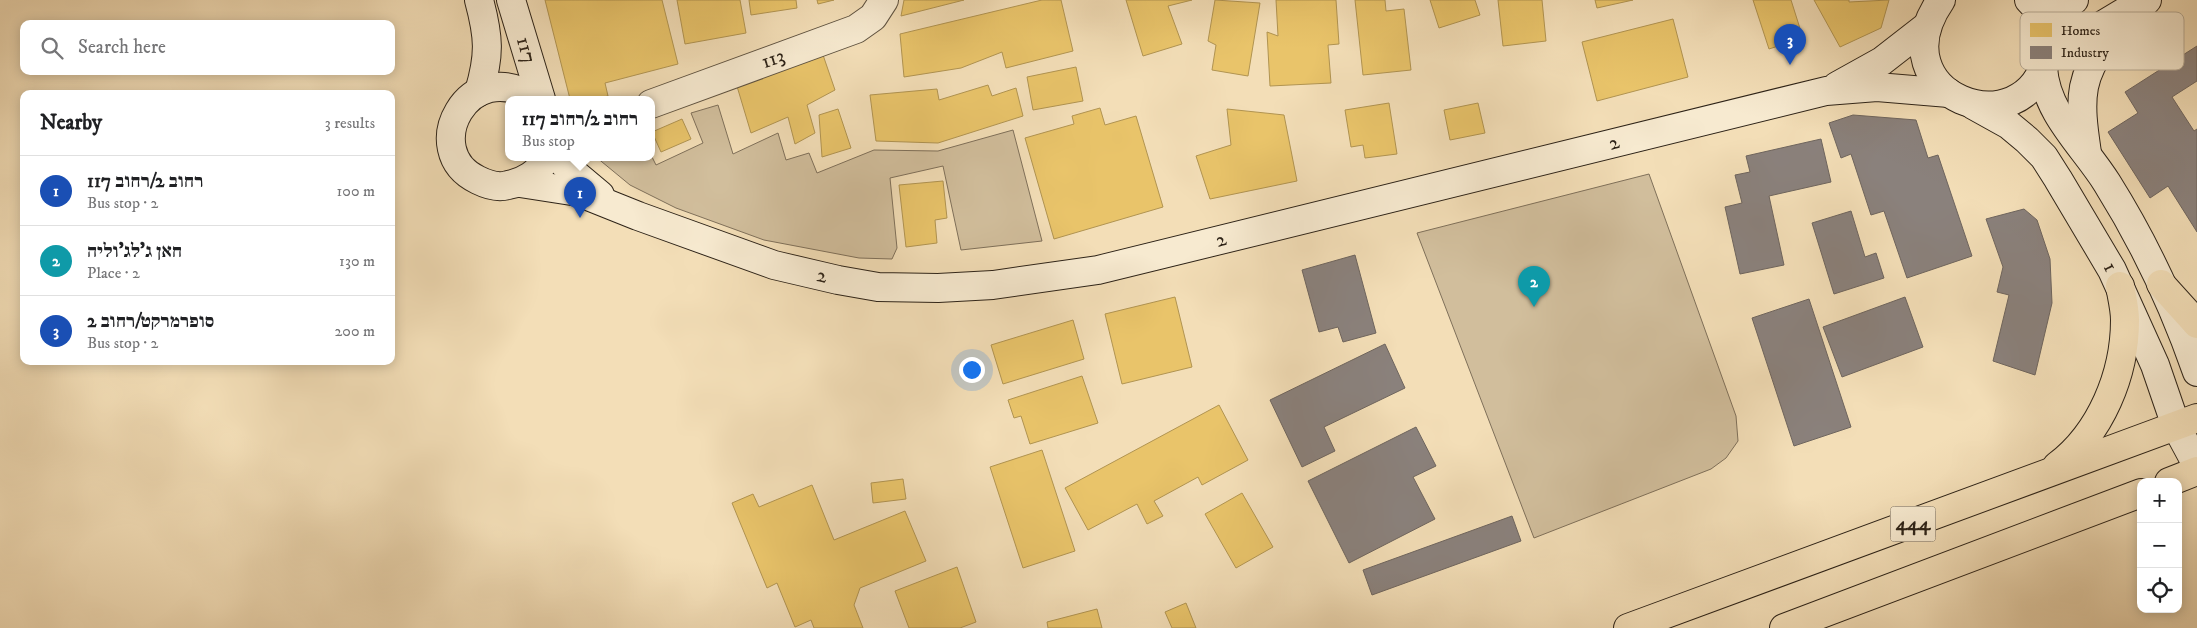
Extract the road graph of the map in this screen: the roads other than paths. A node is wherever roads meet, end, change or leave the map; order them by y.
1 (479, 0) edge
2 (512, 0) edge
3 (884, 0) edge
4 (2029, 0) edge
5 (2047, 0) edge
6 (2074, 0) edge
7 (2147, 0) edge
8 (1934, 9) edge
9 (2040, 12) edge
10 (2124, 12) edge
11 (2135, 12) edge
12 (2042, 70) edge
13 (2046, 70) edge
14 (2091, 70) edge
15 (1826, 91) junction
16 (479, 92) junction
17 (530, 96) edge
18 (540, 96) edge
19 (1961, 99) junction
20 (655, 103) edge
21 (2088, 157) junction
22 (543, 161) edge
23 (562, 161) edge
24 (520, 183) junction
25 (615, 206) junction
26 (2161, 284) junction
27 (2120, 286) junction
28 (2197, 324) edge
29 (2197, 372) edge
30 (2186, 422) edge
31 (2197, 465) edge
32 (2197, 471) edge
33 (2043, 476) junction
34 (2179, 478) edge
35 (2137, 495) edge
36 (1628, 628) edge
37 (1784, 628) edge

1 - 16 street, 117
2 - 18 street, 117
3 - 20 street, 113
4 - 9 street, 1
5 - 6 street
7 - 10 street
7 - 11 street
8 - 15 street, 2
8 - 19 street
12 - 19 street, 2
13 - 21 street, 1
14 - 21 street
15 - 19 street, 2
15 - 25 street, 2
16 - 17 street
16 - 24 street, 2
19 - 27 street, 1
21 - 26 street, 1
22 - 24 street
23 - 25 street, 2
24 - 25 street, 2
26 - 28 main road
26 - 29 street, 1
27 - 30 street, 1
27 - 33 main road
30 - 31 street, 1
30 - 33 main road, 444
32 - 34 main road
33 - 36 main road, 444
35 - 37 main road, 444

